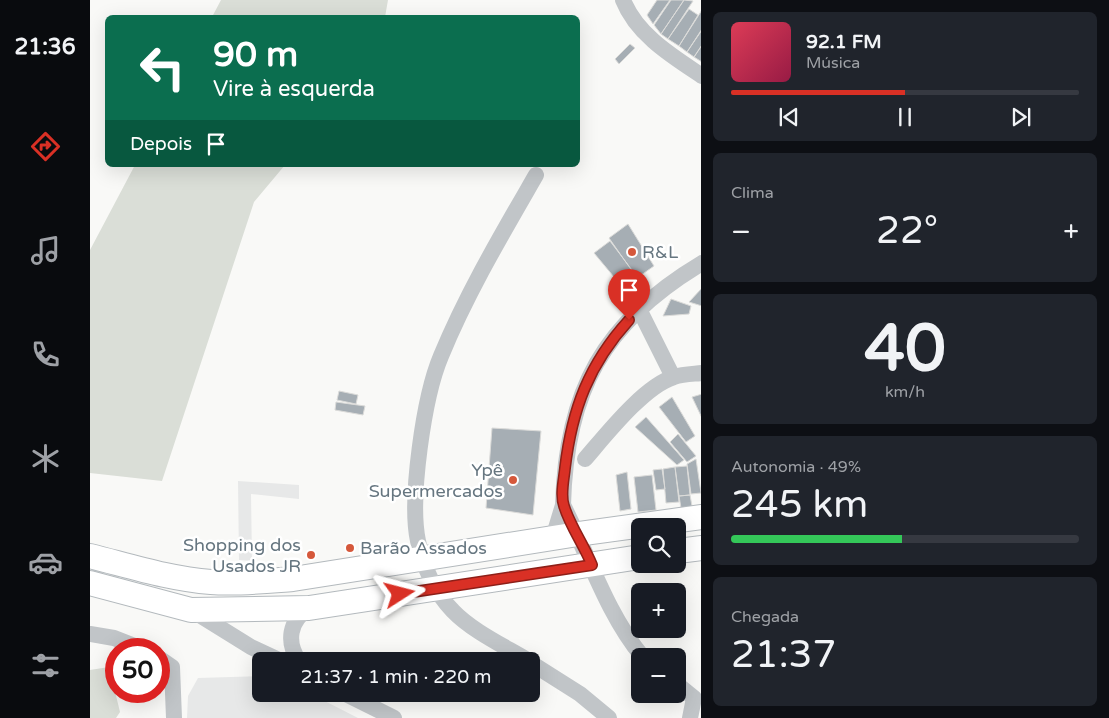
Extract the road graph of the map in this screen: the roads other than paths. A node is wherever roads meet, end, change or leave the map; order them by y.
1 (623, 0) edge
2 (701, 75) edge
3 (536, 175) dead end
4 (701, 264) edge
5 (639, 309) junction
6 (701, 373) edge
7 (673, 377) junction
8 (566, 458) junction
9 (585, 459) junction
10 (564, 483) junction
11 (563, 505) junction
12 (701, 517) edge
13 (578, 534) junction
14 (553, 538) junction
15 (701, 548) edge
16 (686, 550) edge
17 (414, 554) junction
18 (90, 556) edge
19 (631, 558) edge
20 (592, 565) junction
21 (90, 583) edge
22 (436, 588) junction
23 (309, 608) junction
24 (191, 610) junction
25 (90, 634) edge
26 (114, 638) edge
27 (636, 648) edge
28 (262, 652) edge
29 (295, 652) edge
30 (514, 652) edge
31 (540, 668) edge
32 (170, 690) edge
33 (686, 690) edge
34 (698, 697) edge
35 (362, 702) edge
36 (174, 718) edge
37 (394, 718) edge
38 (609, 718) edge
39 (690, 718) edge

1 - 2 street
3 - 17 street
4 - 5 street
5 - 7 street
5 - 8 street
6 - 7 street
7 - 9 street
8 - 9 street
8 - 10 street
9 - 10 street
10 - 11 street
11 - 13 street
11 - 14 street
12 - 13 main road
13 - 14 main road
13 - 20 street
14 - 17 main road
15 - 16 main road
17 - 18 main road
17 - 22 street
19 - 20 main road
20 - 22 main road
20 - 27 street
21 - 24 main road
22 - 23 main road
22 - 30 street
23 - 24 main road
23 - 29 street
24 - 28 street
25 - 26 street
31 - 38 street
32 - 36 street
33 - 34 street
34 - 39 street
35 - 37 street

